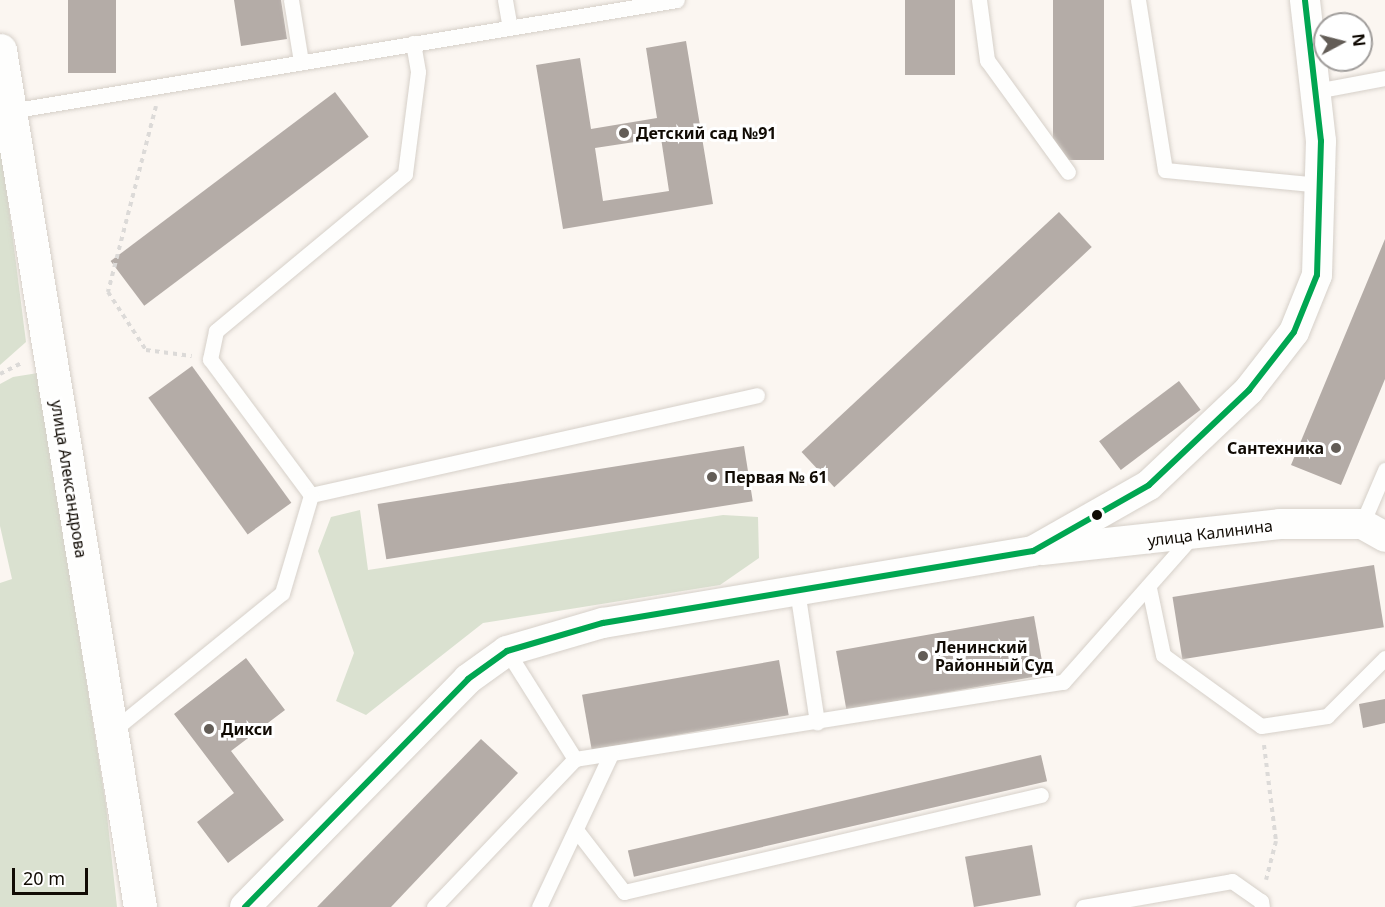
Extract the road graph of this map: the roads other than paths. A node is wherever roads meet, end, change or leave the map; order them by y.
1 (291, 0) edge
2 (505, 0) edge
3 (677, 0) edge
4 (979, 0) edge
5 (1138, 0) edge
6 (1305, 0) edge
7 (510, 27) junction
8 (412, 43) junction
9 (0, 50) edge
10 (301, 62) junction
11 (1385, 78) edge
12 (1317, 91) junction
13 (10, 111) junction
14 (1068, 172) dead end
15 (1322, 185) junction
16 (757, 395) dead end
17 (1385, 470) edge
18 (310, 495) junction
19 (1373, 531) edge
20 (1194, 534) junction
21 (1033, 551) junction
22 (1149, 588) junction
23 (797, 590) junction
24 (507, 651) junction
25 (1385, 658) edge
26 (817, 723) junction
27 (111, 732) junction
28 (611, 754) junction
29 (575, 759) junction
30 (1041, 795) dead end
31 (577, 831) junction
32 (1261, 904) edge
33 (140, 907) edge
34 (245, 907) edge
35 (434, 907) edge
36 (539, 907) edge
37 (1083, 907) edge

1 - 10 lane
2 - 7 lane
3 - 7 lane
4 - 14 lane
5 - 15 lane
6 - 12 street
7 - 8 lane
8 - 10 lane
8 - 18 lane
9 - 13 street, улица Александрова
10 - 13 lane
11 - 12 lane
12 - 15 street
13 - 27 street, улица Александрова
15 - 21 street
16 - 18 lane
17 - 19 lane
18 - 27 lane
19 - 20 street, улица Калинина
20 - 21 street, улица Калинина
20 - 22 lane
21 - 23 street, улица Калинина
22 - 25 lane
22 - 26 lane
23 - 24 street, улица Калинина
23 - 26 lane
24 - 29 lane
24 - 34 street, улица Калинина
26 - 28 lane
27 - 33 street, улица Александрова
28 - 29 lane
28 - 31 lane
29 - 35 lane
30 - 31 lane
31 - 36 lane
32 - 37 lane

